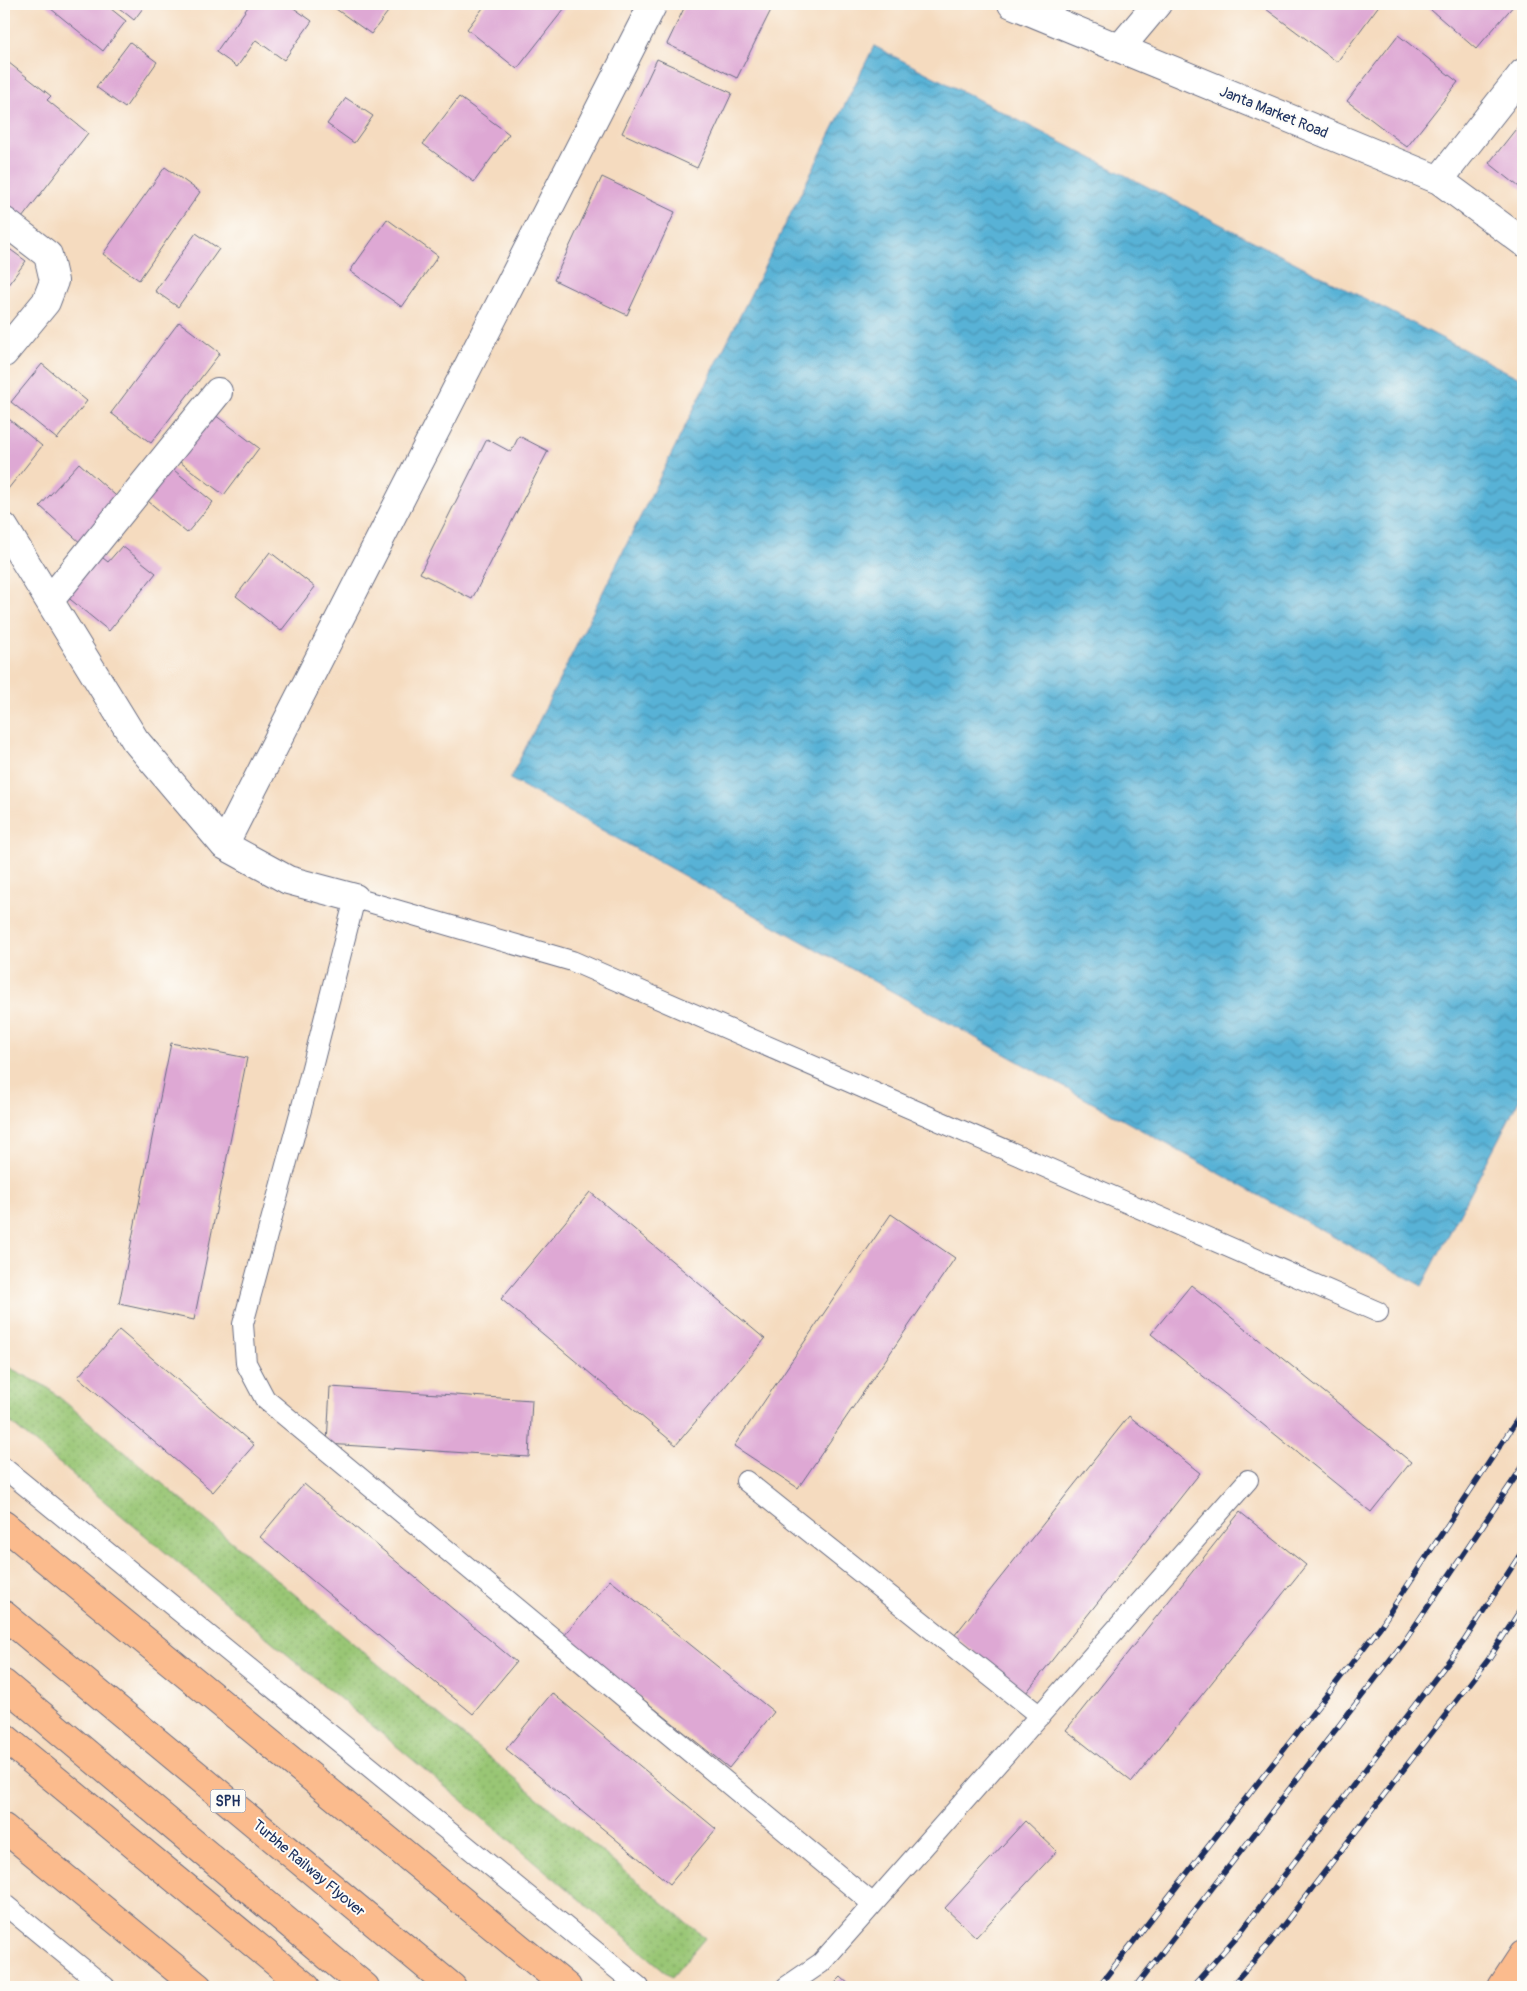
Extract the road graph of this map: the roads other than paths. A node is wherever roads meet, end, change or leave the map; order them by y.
1 (653, 4) edge
2 (1012, 4) edge
3 (1157, 4) edge
4 (1120, 48) junction
5 (1523, 73) edge
6 (1439, 180) junction
7 (4, 221) edge
8 (1523, 242) edge
9 (4, 353) edge
10 (218, 392) dead end
11 (4, 526) edge
12 (50, 600) junction
13 (224, 845) junction
14 (355, 898) junction
15 (1378, 1312) dead end
16 (4, 1468) edge
17 (1248, 1480) dead end
18 (746, 1481) dead end
19 (4, 1525) edge
20 (4, 1616) edge
21 (4, 1684) edge
22 (1040, 1716) junction
23 (4, 1737) edge
24 (4, 1828) edge
25 (4, 1904) edge
26 (874, 1904) junction
27 (1523, 1955) edge
28 (105, 1987) edge
29 (198, 1987) edge
30 (306, 1987) edge
31 (365, 1987) edge
32 (452, 1987) edge
33 (567, 1987) edge
34 (639, 1987) edge
35 (786, 1987) edge
36 (1502, 1987) edge

1 - 13 street
2 - 4 street, Janta Market Road
3 - 4 street
4 - 6 street, Janta Market Road
5 - 6 street
6 - 8 street, Janta Market Road
7 - 9 street
10 - 12 street
11 - 12 street
12 - 13 street
13 - 14 street
14 - 15 lane
14 - 26 lane
16 - 34 lane
17 - 22 lane
18 - 22 lane
19 - 33 main road
20 - 32 main road, Turbhe Railway Flyover / SPH
21 - 31 main road
22 - 26 lane
23 - 30 main road
24 - 29 main road
25 - 28 lane
26 - 35 lane
27 - 36 main road

